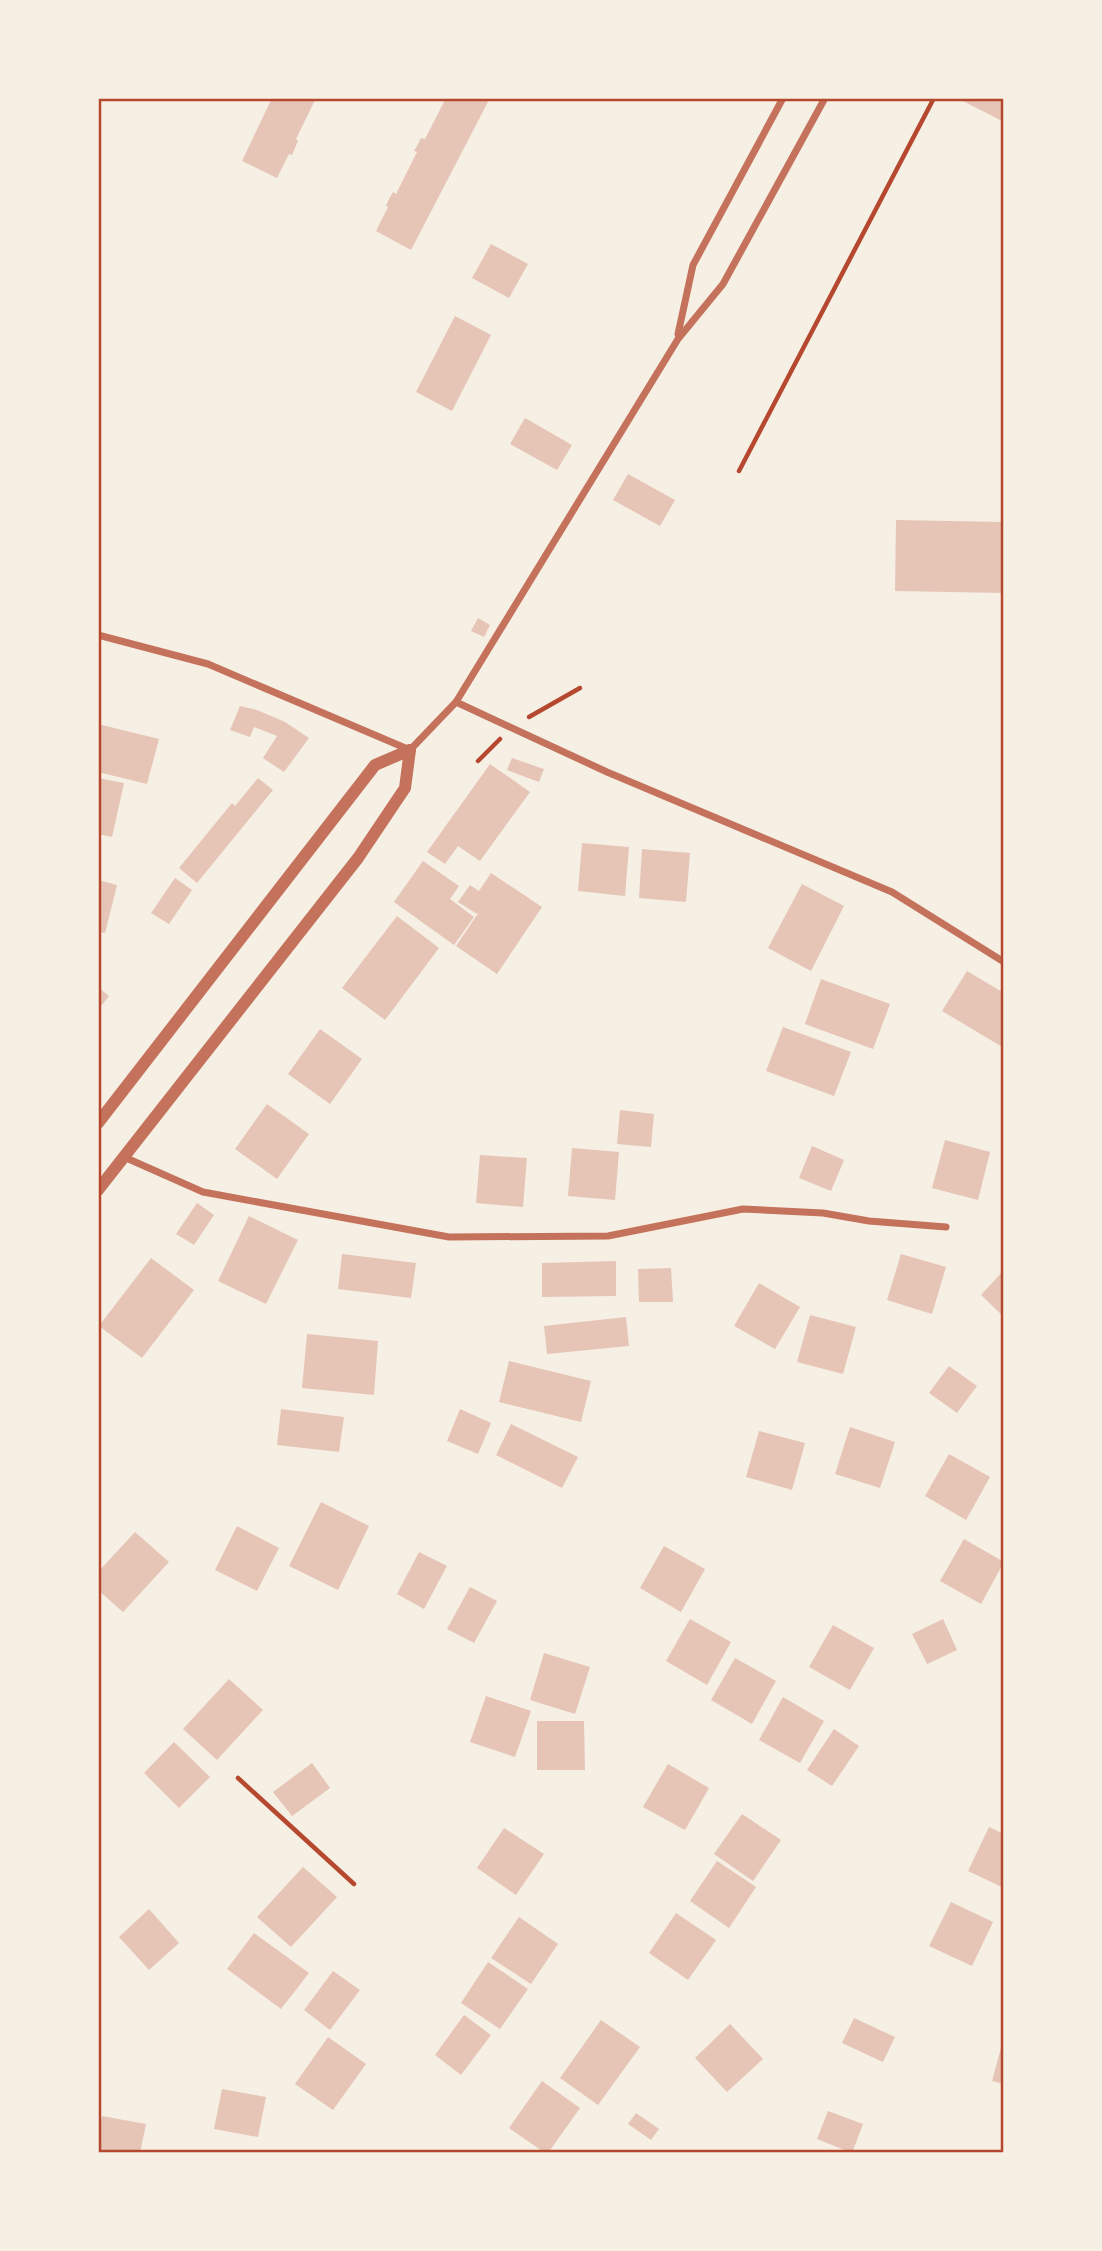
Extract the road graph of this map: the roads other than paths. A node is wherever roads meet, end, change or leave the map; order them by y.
1 (783, 98) edge
2 (825, 98) edge
3 (678, 338) junction
4 (98, 635) edge
5 (456, 702) junction
6 (410, 750) junction
7 (1004, 962) edge
8 (98, 1123) edge
9 (124, 1157) junction
10 (98, 1190) edge
11 (946, 1227) dead end

1 - 3 street
2 - 3 street
3 - 5 street
4 - 6 street
5 - 6 street
5 - 7 street
6 - 8 street
6 - 9 street
9 - 10 street
9 - 11 street

